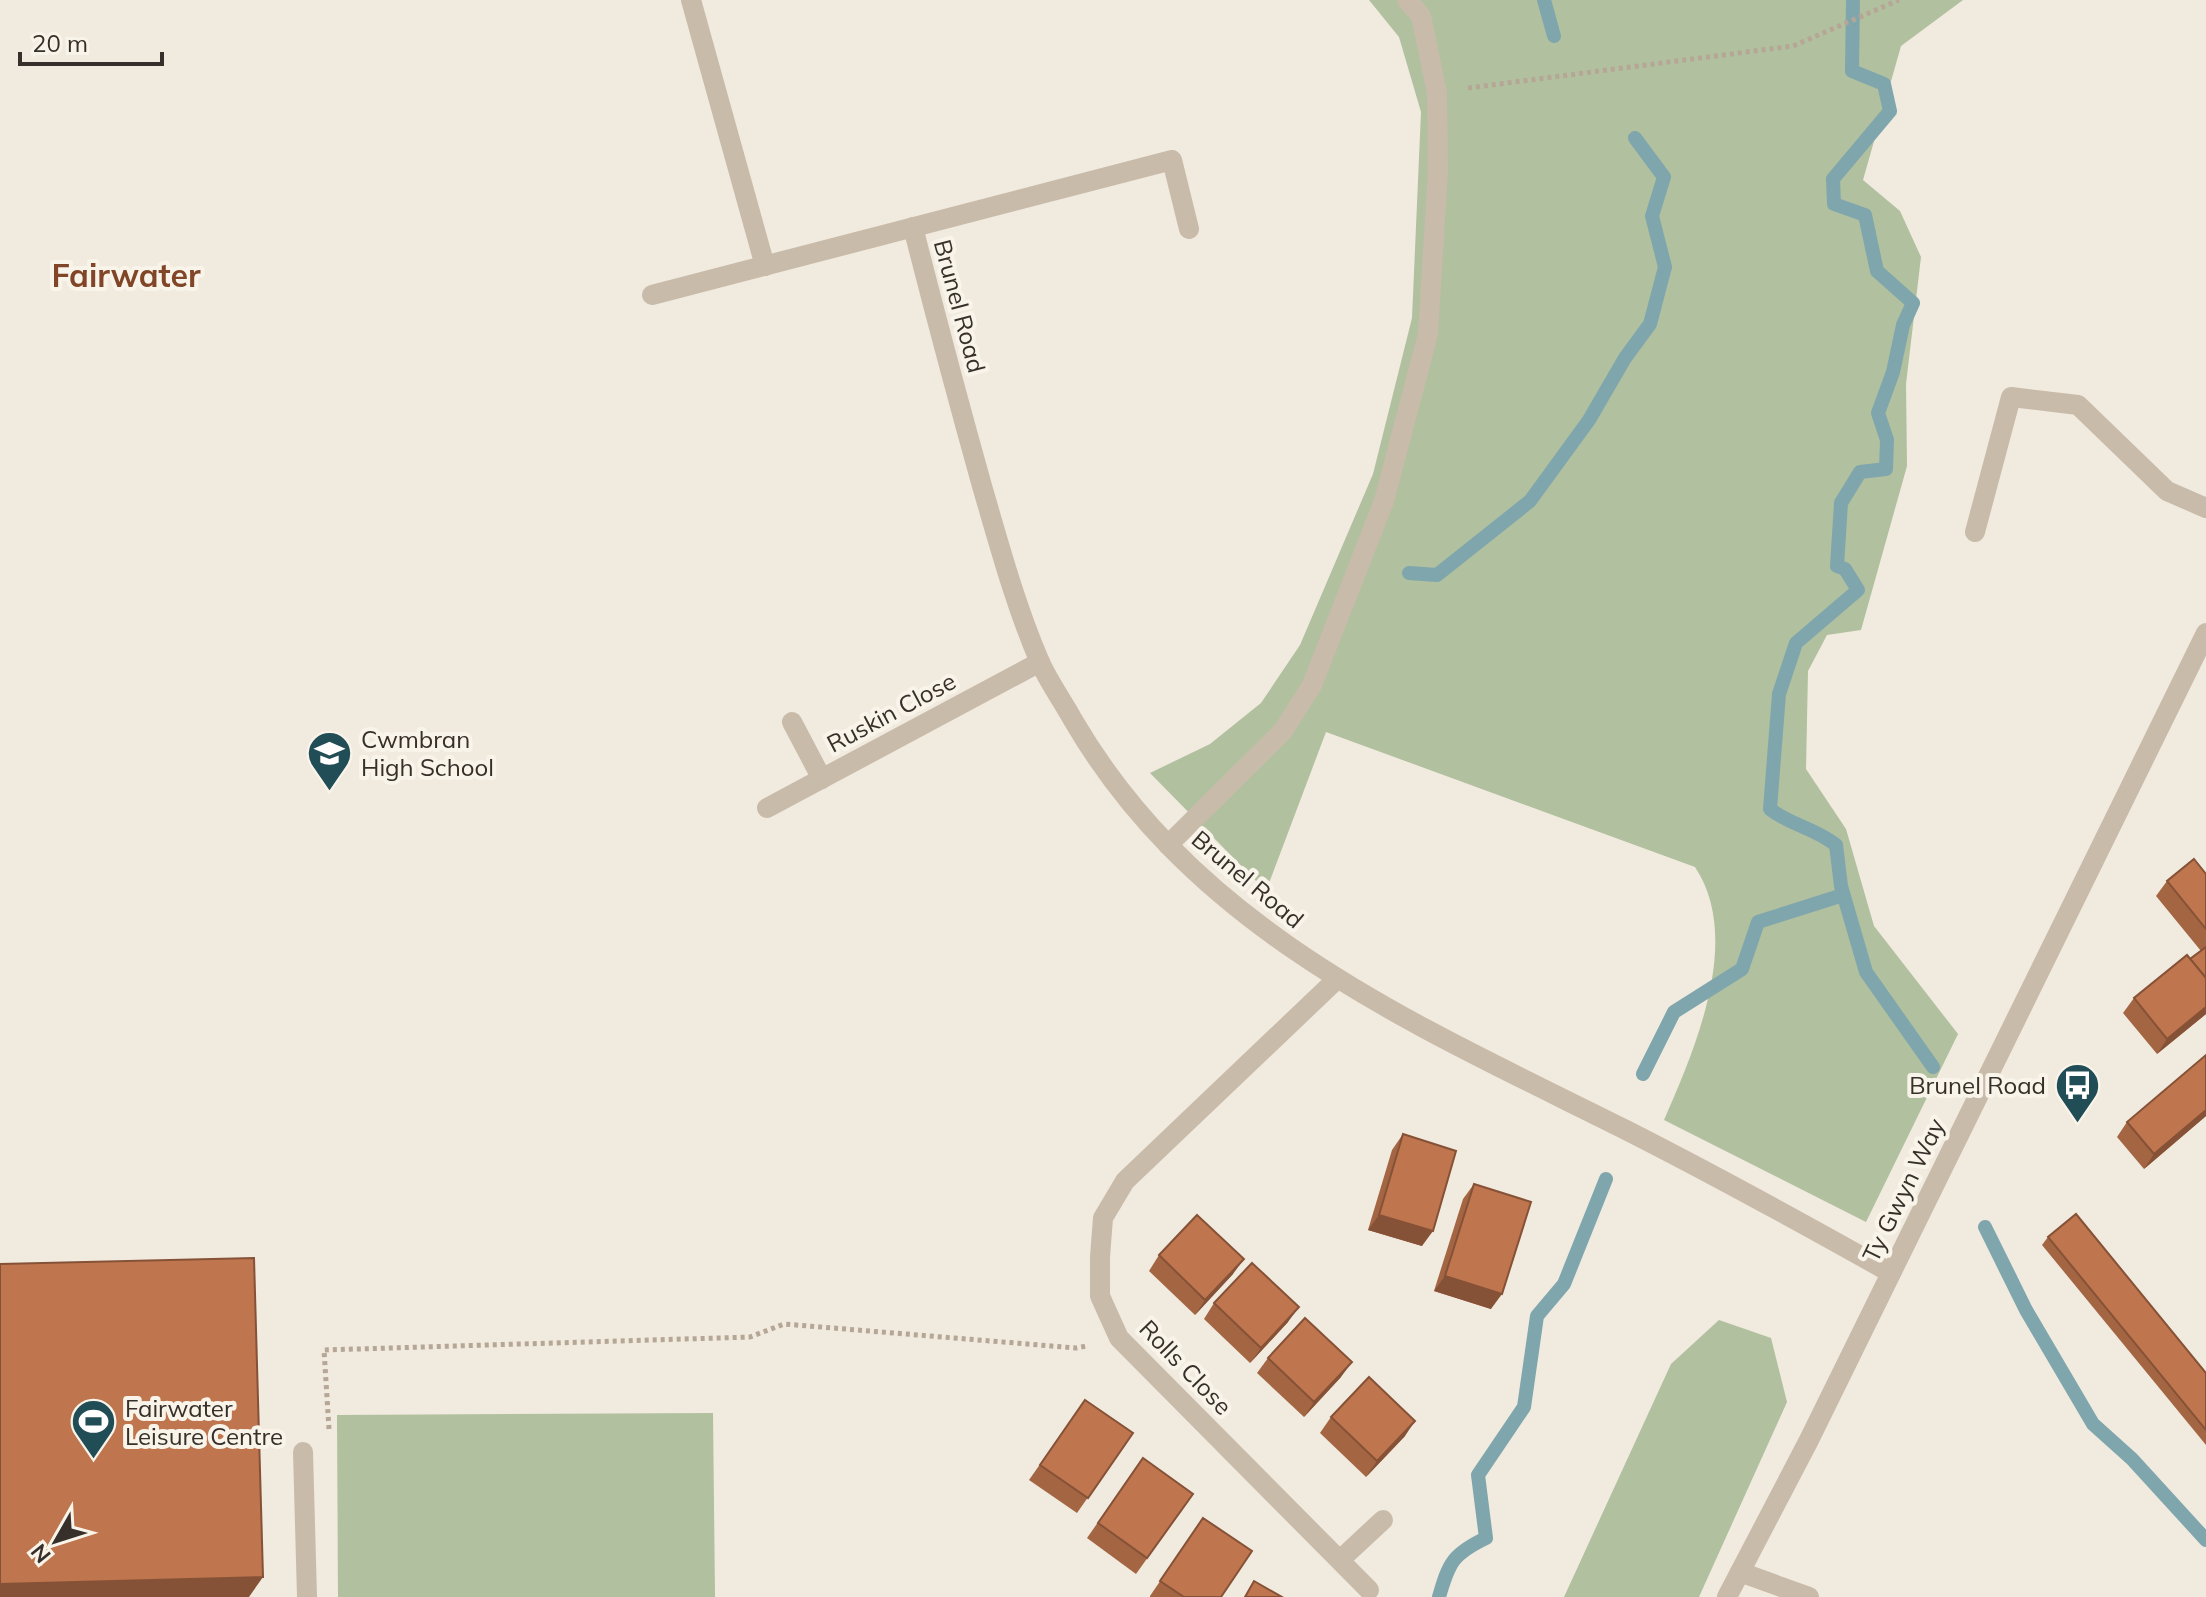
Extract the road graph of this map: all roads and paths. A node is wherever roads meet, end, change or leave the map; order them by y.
1 (691, 0) edge
2 (1407, 0) edge
3 (1899, 0) edge
4 (1437, 93) junction
5 (913, 227) junction
6 (1189, 229) dead end
7 (765, 266) junction
8 (652, 295) dead end
9 (2206, 508) edge
10 (1975, 532) dead end
11 (2206, 633) edge
12 (1040, 662) junction
13 (792, 722) dead end
14 (822, 779) junction
15 (767, 808) dead end
16 (1168, 845) junction
17 (1337, 979) junction
18 (1891, 1273) junction
19 (1119, 1338) junction
20 (303, 1452) joint
21 (1383, 1520) dead end
22 (1340, 1560) junction
23 (1740, 1572) junction
24 (1369, 1590) dead end
25 (307, 1597) edge
26 (1727, 1597) edge
27 (1809, 1597) edge

1 - 7 street
2 - 4 street
3 - 4 path
4 - 16 street
5 - 6 street, Brunel Road
5 - 7 street, Brunel Road
5 - 12 street, Brunel Road
7 - 8 street, Brunel Road
9 - 10 street
11 - 18 street, Ty Gwyn Way
12 - 14 street, Ruskin Close
12 - 16 street, Brunel Road
13 - 14 street
14 - 15 street, Ruskin Close
16 - 17 street, Brunel Road
17 - 18 street, Brunel Road
17 - 19 street, Rolls Close
18 - 23 street, Ty Gwyn Way
19 - 20 path
19 - 22 street, Rolls Close
20 - 25 street
21 - 22 street
22 - 24 street, Rolls Close
23 - 26 street, Ty Gwyn Way
23 - 27 street

